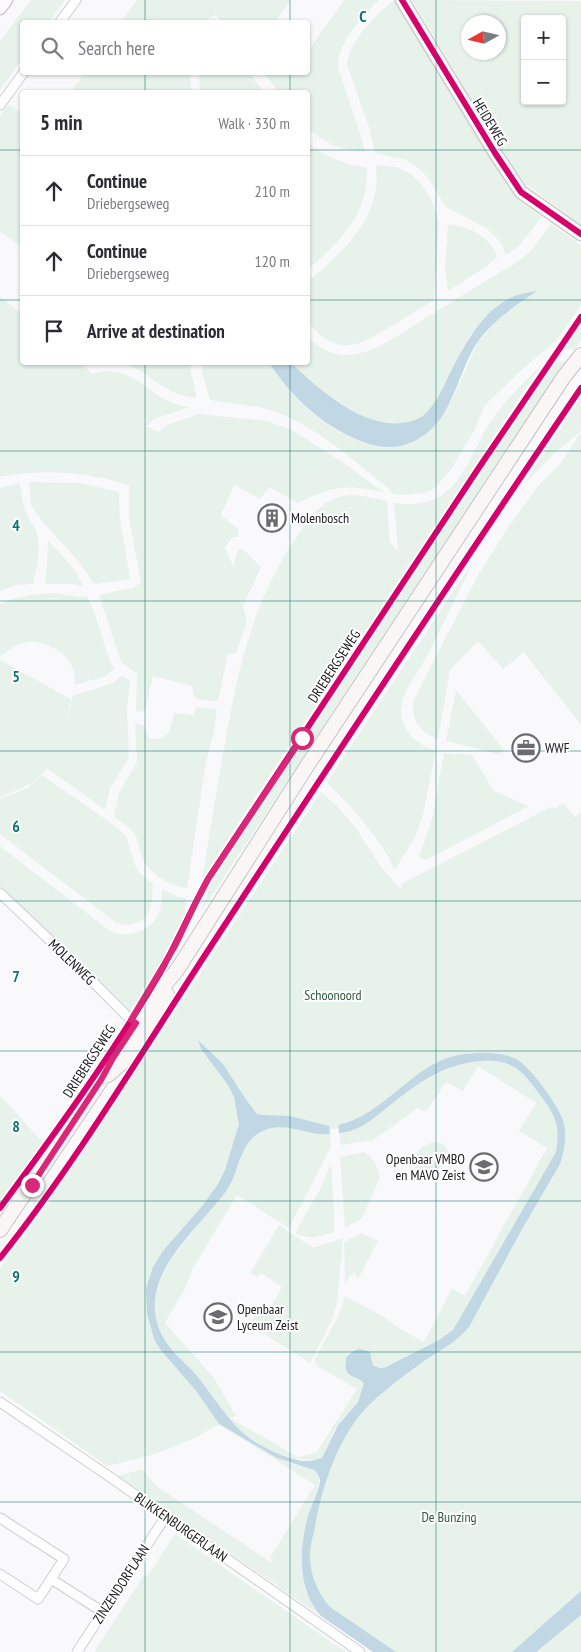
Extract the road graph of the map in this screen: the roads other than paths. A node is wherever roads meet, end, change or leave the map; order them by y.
1 (6, 0) edge
2 (76, 0) edge
3 (402, 0) edge
4 (0, 8) edge
5 (61, 20) edge
6 (22, 75) edge
7 (0, 105) edge
8 (581, 234) edge
9 (581, 355) edge
10 (0, 893) edge
11 (140, 1026) junction
12 (0, 1230) edge
13 (0, 1403) edge
14 (166, 1516) junction
15 (0, 1518) edge
16 (0, 1574) edge
17 (52, 1579) junction
18 (103, 1612) junction
19 (77, 1652) edge
20 (360, 1652) edge

1 - 4 street
2 - 5 street
3 - 8 street, HEIDEWEG
6 - 7 street
9 - 11 main road, DRIEBERGSEWEG
10 - 11 street, MOLENWEG
11 - 12 main road, DRIEBERGSEWEG
13 - 14 street, BLIKKENBURGERLAAN
14 - 18 street, ZINZENDORFLAAN
14 - 20 street, BLIKKENBURGERLAAN
15 - 17 street
16 - 17 street
17 - 18 street
18 - 19 street, ZINZENDORFLAAN

